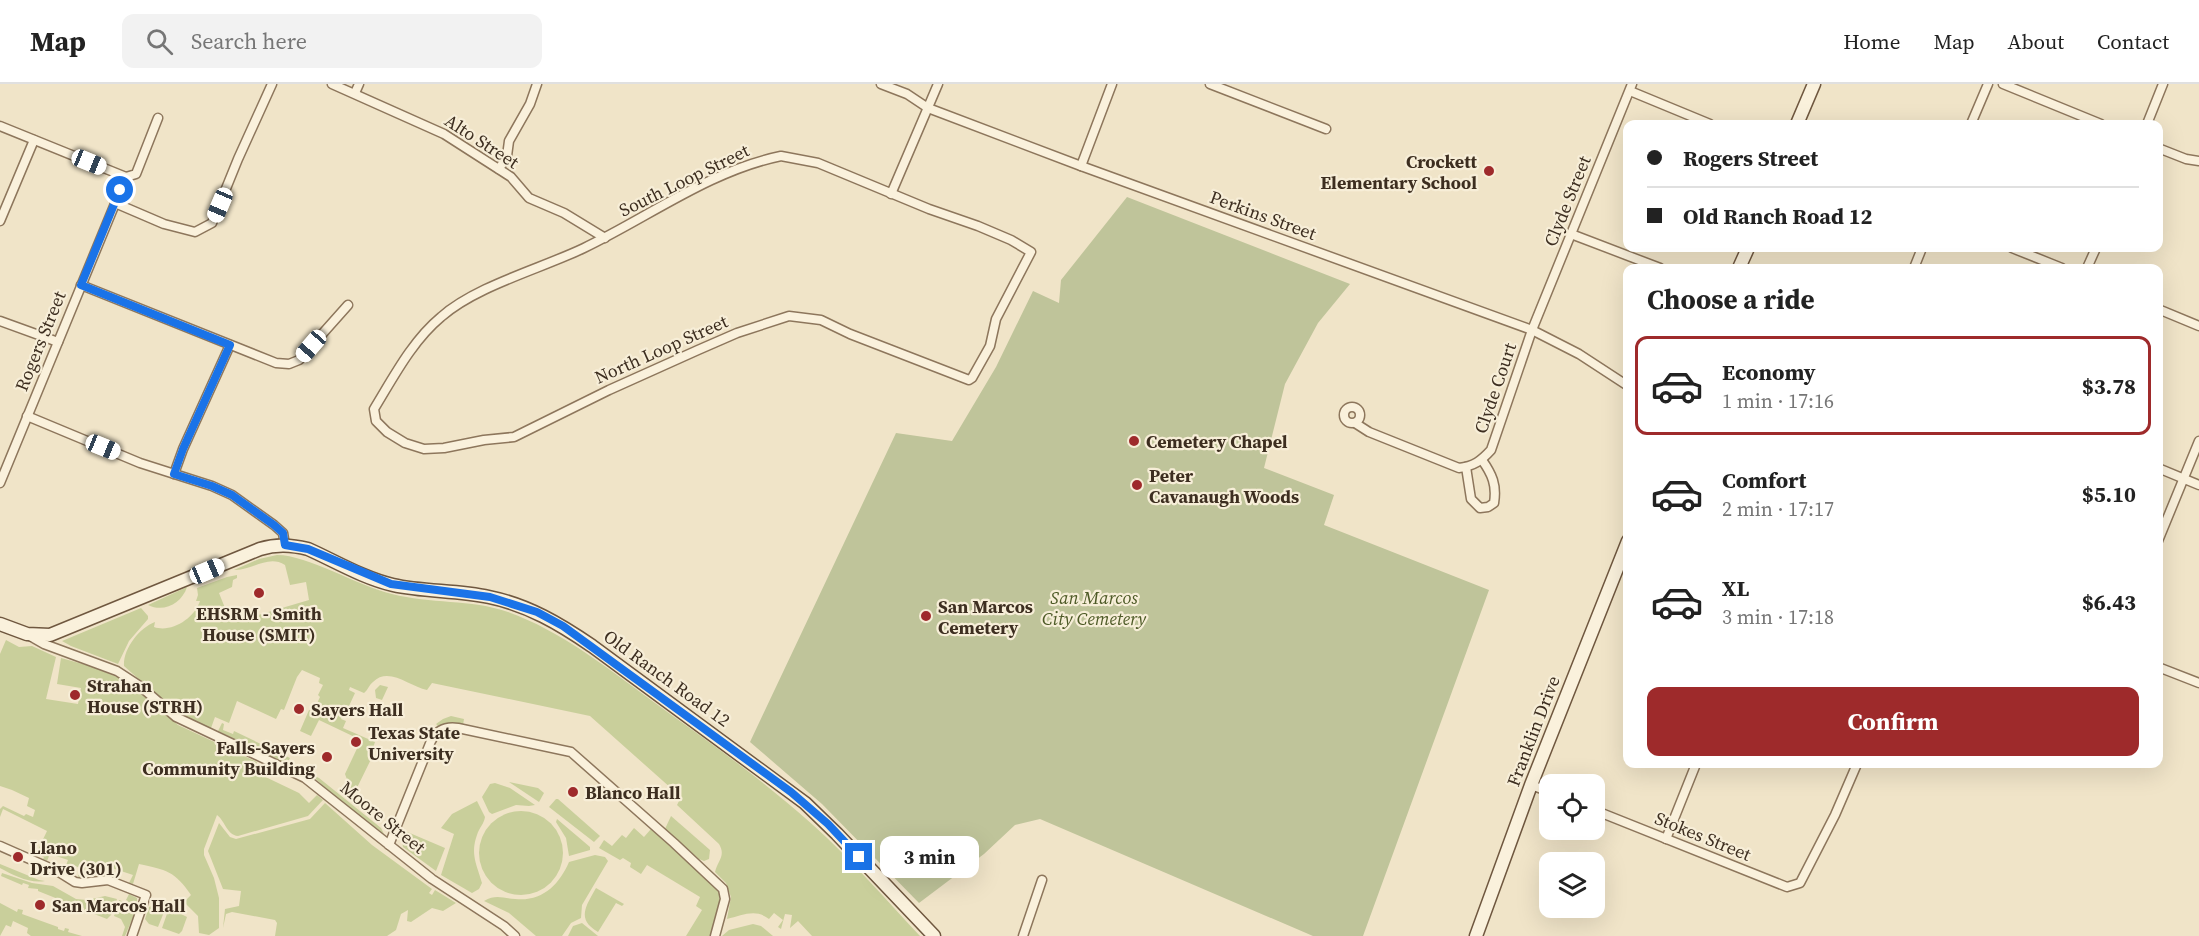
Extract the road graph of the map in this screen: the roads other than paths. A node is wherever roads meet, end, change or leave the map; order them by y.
1 (272, 84) edge
2 (332, 84) edge
3 (359, 84) edge
4 (537, 84) edge
5 (881, 84) edge
6 (938, 84) edge
7 (1112, 84) edge
8 (1210, 84) edge
9 (1814, 84) edge
10 (1988, 84) edge
11 (2003, 84) edge
12 (2163, 84) edge
13 (1631, 87) edge
14 (355, 93) junction
15 (928, 108) junction
16 (158, 118) dead end
17 (1701, 120) edge
18 (1799, 120) edge
19 (1973, 120) edge
20 (2091, 120) edge
21 (2148, 120) edge
22 (0, 126) edge
23 (1326, 129) dead end
24 (34, 140) junction
25 (2163, 150) edge
26 (2199, 160) edge
27 (1081, 166) junction
28 (499, 169) junction
29 (126, 177) junction
30 (891, 194) junction
31 (115, 203) junction
32 (0, 221) edge
33 (1571, 234) junction
34 (604, 238) junction
35 (2022, 252) edge
36 (1650, 264) edge
37 (2052, 264) edge
38 (81, 285) junction
39 (348, 305) dead end
40 (2163, 311) edge
41 (0, 321) edge
42 (2199, 326) edge
43 (1532, 330) junction
44 (58, 342) junction
45 (230, 345) junction
46 (969, 380) joint
47 (1623, 383) edge
48 (27, 416) junction
49 (375, 416) joint
50 (1355, 423) dead end
51 (2199, 441) edge
52 (1482, 460) junction
53 (1466, 467) junction
54 (2163, 470) edge
55 (174, 474) junction
56 (2184, 478) junction
57 (0, 483) edge
58 (2199, 485) edge
59 (2163, 529) edge
60 (285, 545) junction
61 (1623, 554) edge
62 (0, 624) edge
63 (27, 634) junction
64 (2163, 668) edge
65 (2199, 682) edge
66 (1694, 768) edge
67 (1855, 768) edge
68 (1531, 784) junction
69 (1539, 787) edge
70 (1605, 814) edge
71 (1666, 839) junction
72 (389, 845) junction
73 (0, 846) edge
74 (1042, 880) dead end
75 (132, 936) edge
76 (515, 936) edge
77 (716, 936) edge
78 (934, 936) edge
79 (1023, 936) edge
80 (1476, 936) edge

1 - 31 street
2 - 14 street, Alto Street
3 - 14 street
4 - 28 street
5 - 15 street, Perkins Street
6 - 15 street
7 - 27 street
8 - 23 street
9 - 18 main road
10 - 19 street
11 - 20 street
12 - 21 street
13 - 17 street
13 - 33 street, Clyde Street
14 - 28 street, Alto Street
15 - 27 street, Perkins Street
15 - 30 street
16 - 29 street, Rogers Street
22 - 24 street
24 - 29 street
24 - 32 street
25 - 26 street
27 - 43 street, Perkins Street
28 - 34 street, Alto Street
29 - 31 street, Rogers Street
30 - 34 street, South Loop Street
30 - 46 street, South Loop Street
31 - 38 street, Rogers Street
33 - 36 street
33 - 43 street, Clyde Street
34 - 49 street, South Loop Street
35 - 37 street
38 - 44 street, Rogers Street
38 - 45 street
39 - 45 street
40 - 42 street
41 - 44 street
43 - 47 street, Perkins Street
43 - 52 street, Clyde Court
44 - 48 street, Rogers Street
45 - 55 street
46 - 49 street, North Loop Street
48 - 55 street
48 - 57 street, Rogers Street
50 - 53 street
51 - 56 street
52 - 53 street, Clyde Court
52 - 53 street
54 - 56 street
55 - 60 street
56 - 58 street
56 - 59 street
60 - 63 main road
60 - 78 main road, Old Ranch Road 12
61 - 68 main road, Franklin Drive
62 - 63 main road, Moore Street
63 - 72 street, Moore Street
64 - 65 street
66 - 71 street
67 - 71 street, Stokes Street
68 - 69 street
68 - 80 main road, Franklin Drive
70 - 71 street, Stokes Street
72 - 76 street, Moore Street
72 - 77 street
73 - 75 street
74 - 79 street

